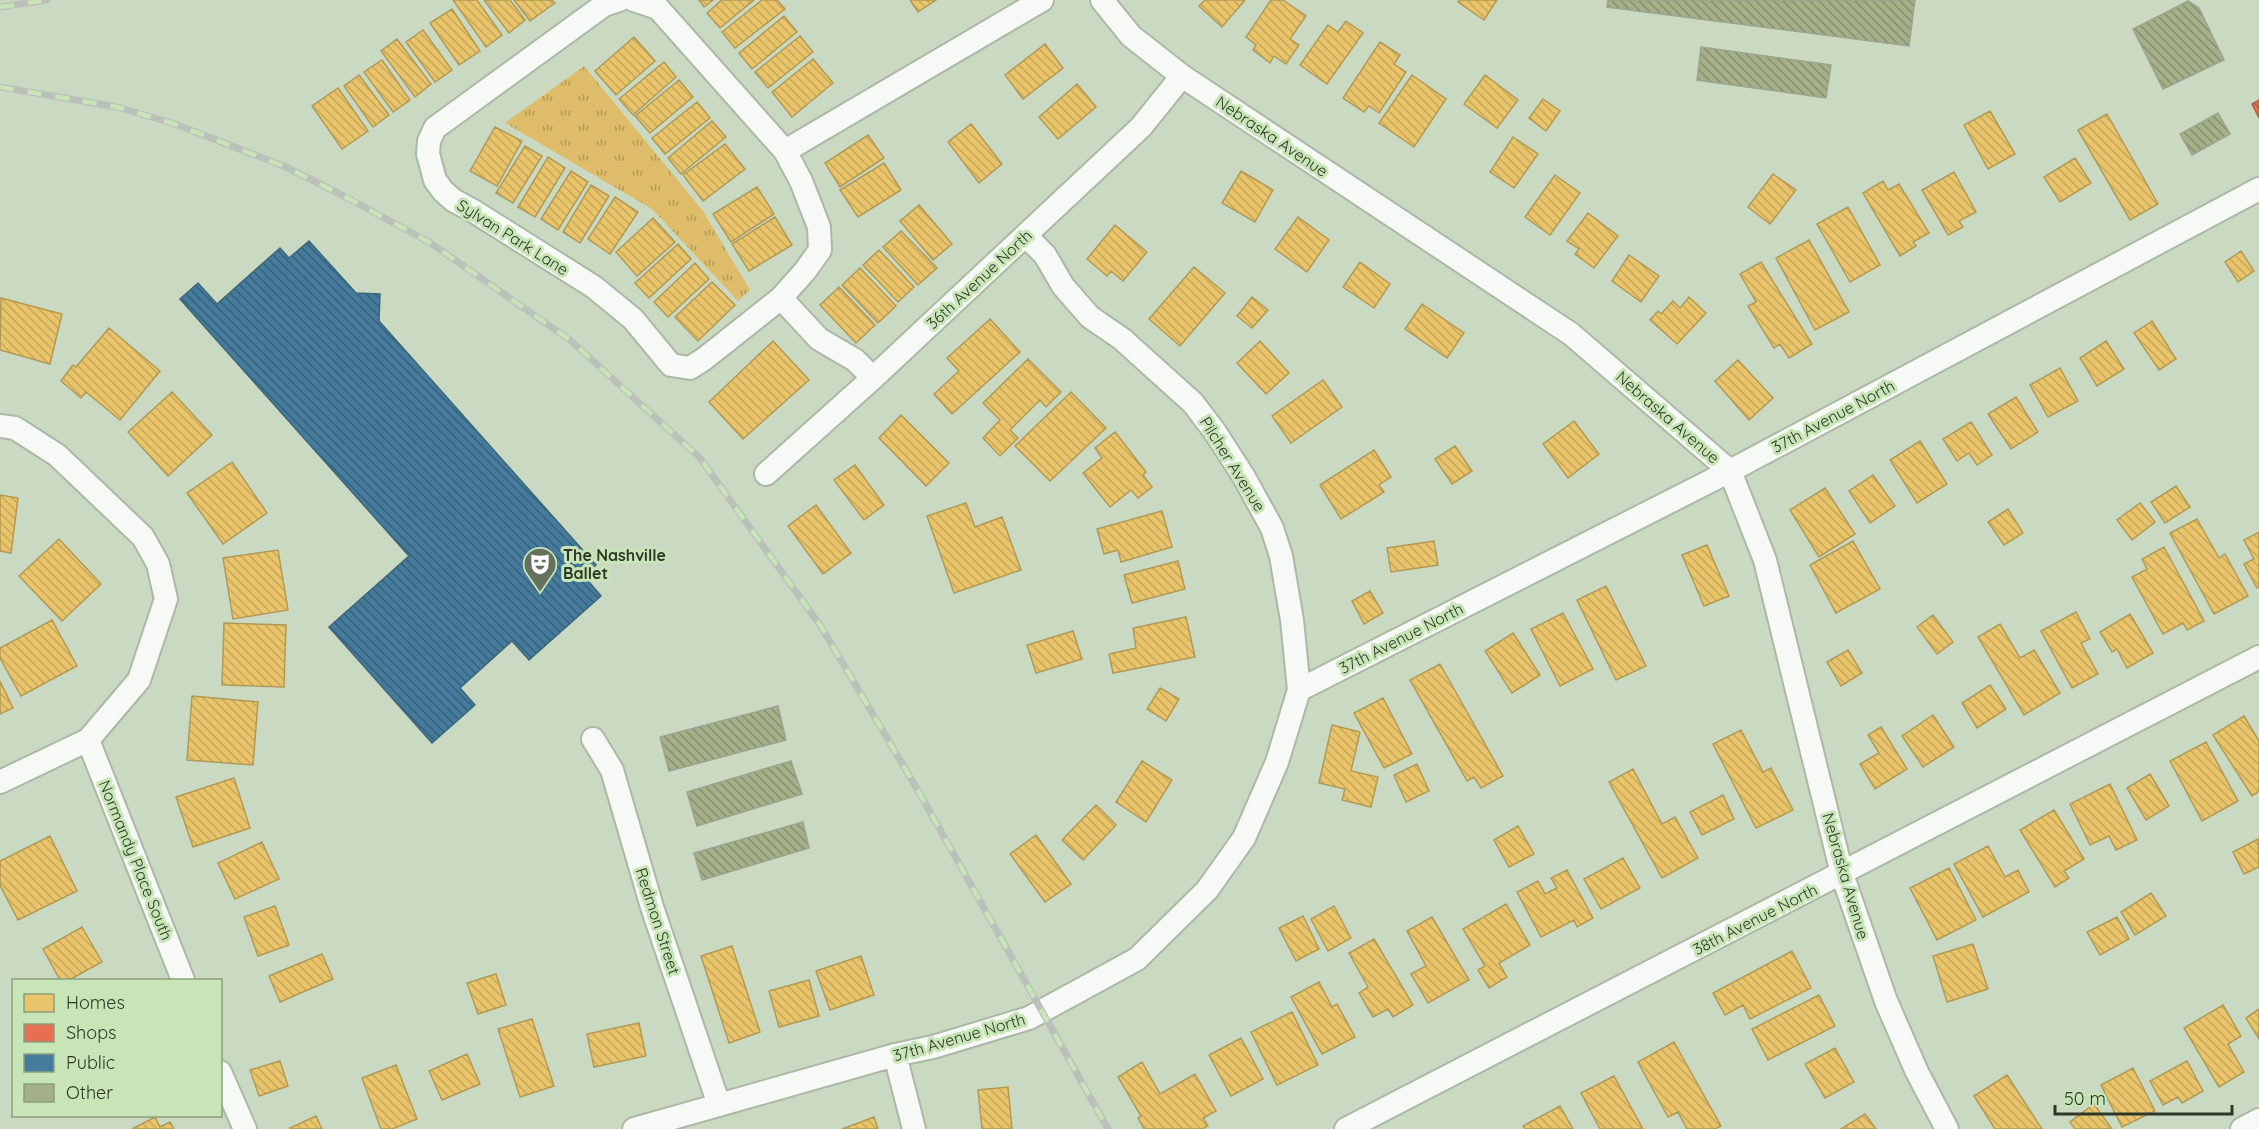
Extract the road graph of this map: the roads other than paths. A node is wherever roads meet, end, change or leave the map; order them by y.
1 (619, 0) edge
2 (634, 0) edge
3 (1042, 0) edge
4 (1102, 0) edge
5 (1182, 76) junction
6 (784, 151) junction
7 (2259, 189) edge
8 (1026, 236) junction
9 (781, 298) junction
10 (873, 378) junction
11 (0, 426) edge
12 (1730, 471) junction
13 (766, 474) dead end
14 (2259, 657) edge
15 (1299, 690) junction
16 (593, 739) dead end
17 (88, 740) junction
18 (0, 782) edge
19 (1842, 874) junction
20 (182, 979) edge
21 (895, 1055) junction
22 (222, 1076) edge
23 (719, 1105) junction
24 (2259, 1120) edge
25 (245, 1129) edge
26 (634, 1129) edge
27 (914, 1129) edge
28 (1346, 1129) edge
29 (1947, 1129) edge
30 (2242, 1129) edge

1 - 9 street, Sylvan Park Lane
2 - 6 street, Sylvan Park Lane
3 - 6 street
4 - 5 street, Nebraska Avenue
5 - 8 street, 36th Avenue North
5 - 12 street, Nebraska Avenue
6 - 9 street, Sylvan Park Lane
7 - 12 street, 37th Avenue North
8 - 10 street, 36th Avenue North
8 - 15 street, Pilcher Avenue
9 - 10 street
10 - 13 street, 36th Avenue North
11 - 17 street
12 - 15 street, 37th Avenue North
12 - 19 street, Nebraska Avenue
14 - 19 street, 38th Avenue North
15 - 21 street, 37th Avenue North
16 - 23 street, Redmon Street
17 - 18 street
17 - 20 street, Normandy Place South
19 - 28 street, 38th Avenue North
19 - 29 street, Nebraska Avenue
21 - 23 street, 37th Avenue North
21 - 27 street
22 - 25 street
23 - 26 street, 37th Avenue North
24 - 30 street

